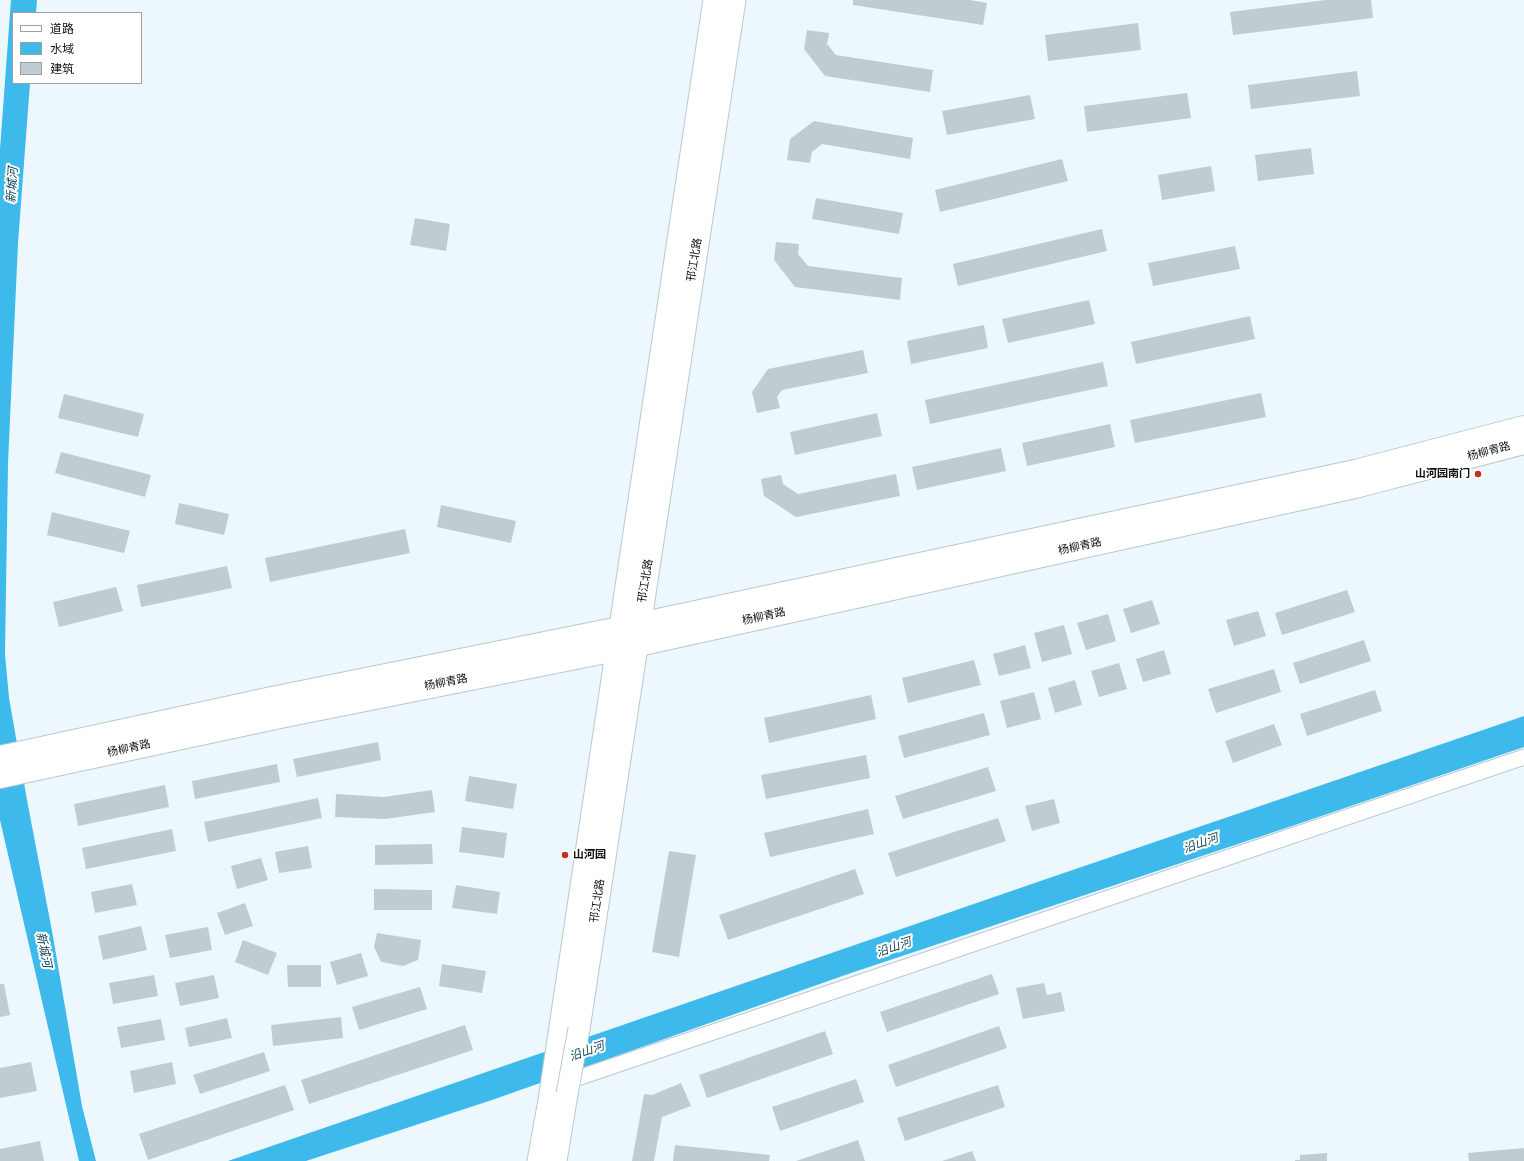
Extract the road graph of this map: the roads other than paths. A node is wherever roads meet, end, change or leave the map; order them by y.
1 (714, 0) edge
2 (735, 0) edge
3 (1524, 427) edge
4 (1524, 443) edge
5 (629, 626) junction
6 (626, 647) junction
7 (54, 755) junction
8 (0, 757) edge
9 (1524, 757) edge
10 (0, 777) edge
11 (556, 1094) junction
12 (538, 1161) edge
13 (556, 1161) edge

1 - 5 main road, 邗江北路
2 - 5 main road, 邗江北路
3 - 5 main road, 杨柳青路
4 - 6 main road, 杨柳青路
5 - 6 main road, 邗江北路
5 - 7 main road, 杨柳青路
6 - 7 main road, 杨柳青路
6 - 11 main road, 邗江北路
6 - 11 main road, 邗江北路, bridge
7 - 8 main road, 杨柳青路
7 - 10 main road, 杨柳青路
9 - 11 street
11 - 12 main road, 邗江北路
11 - 13 main road, 邗江北路

